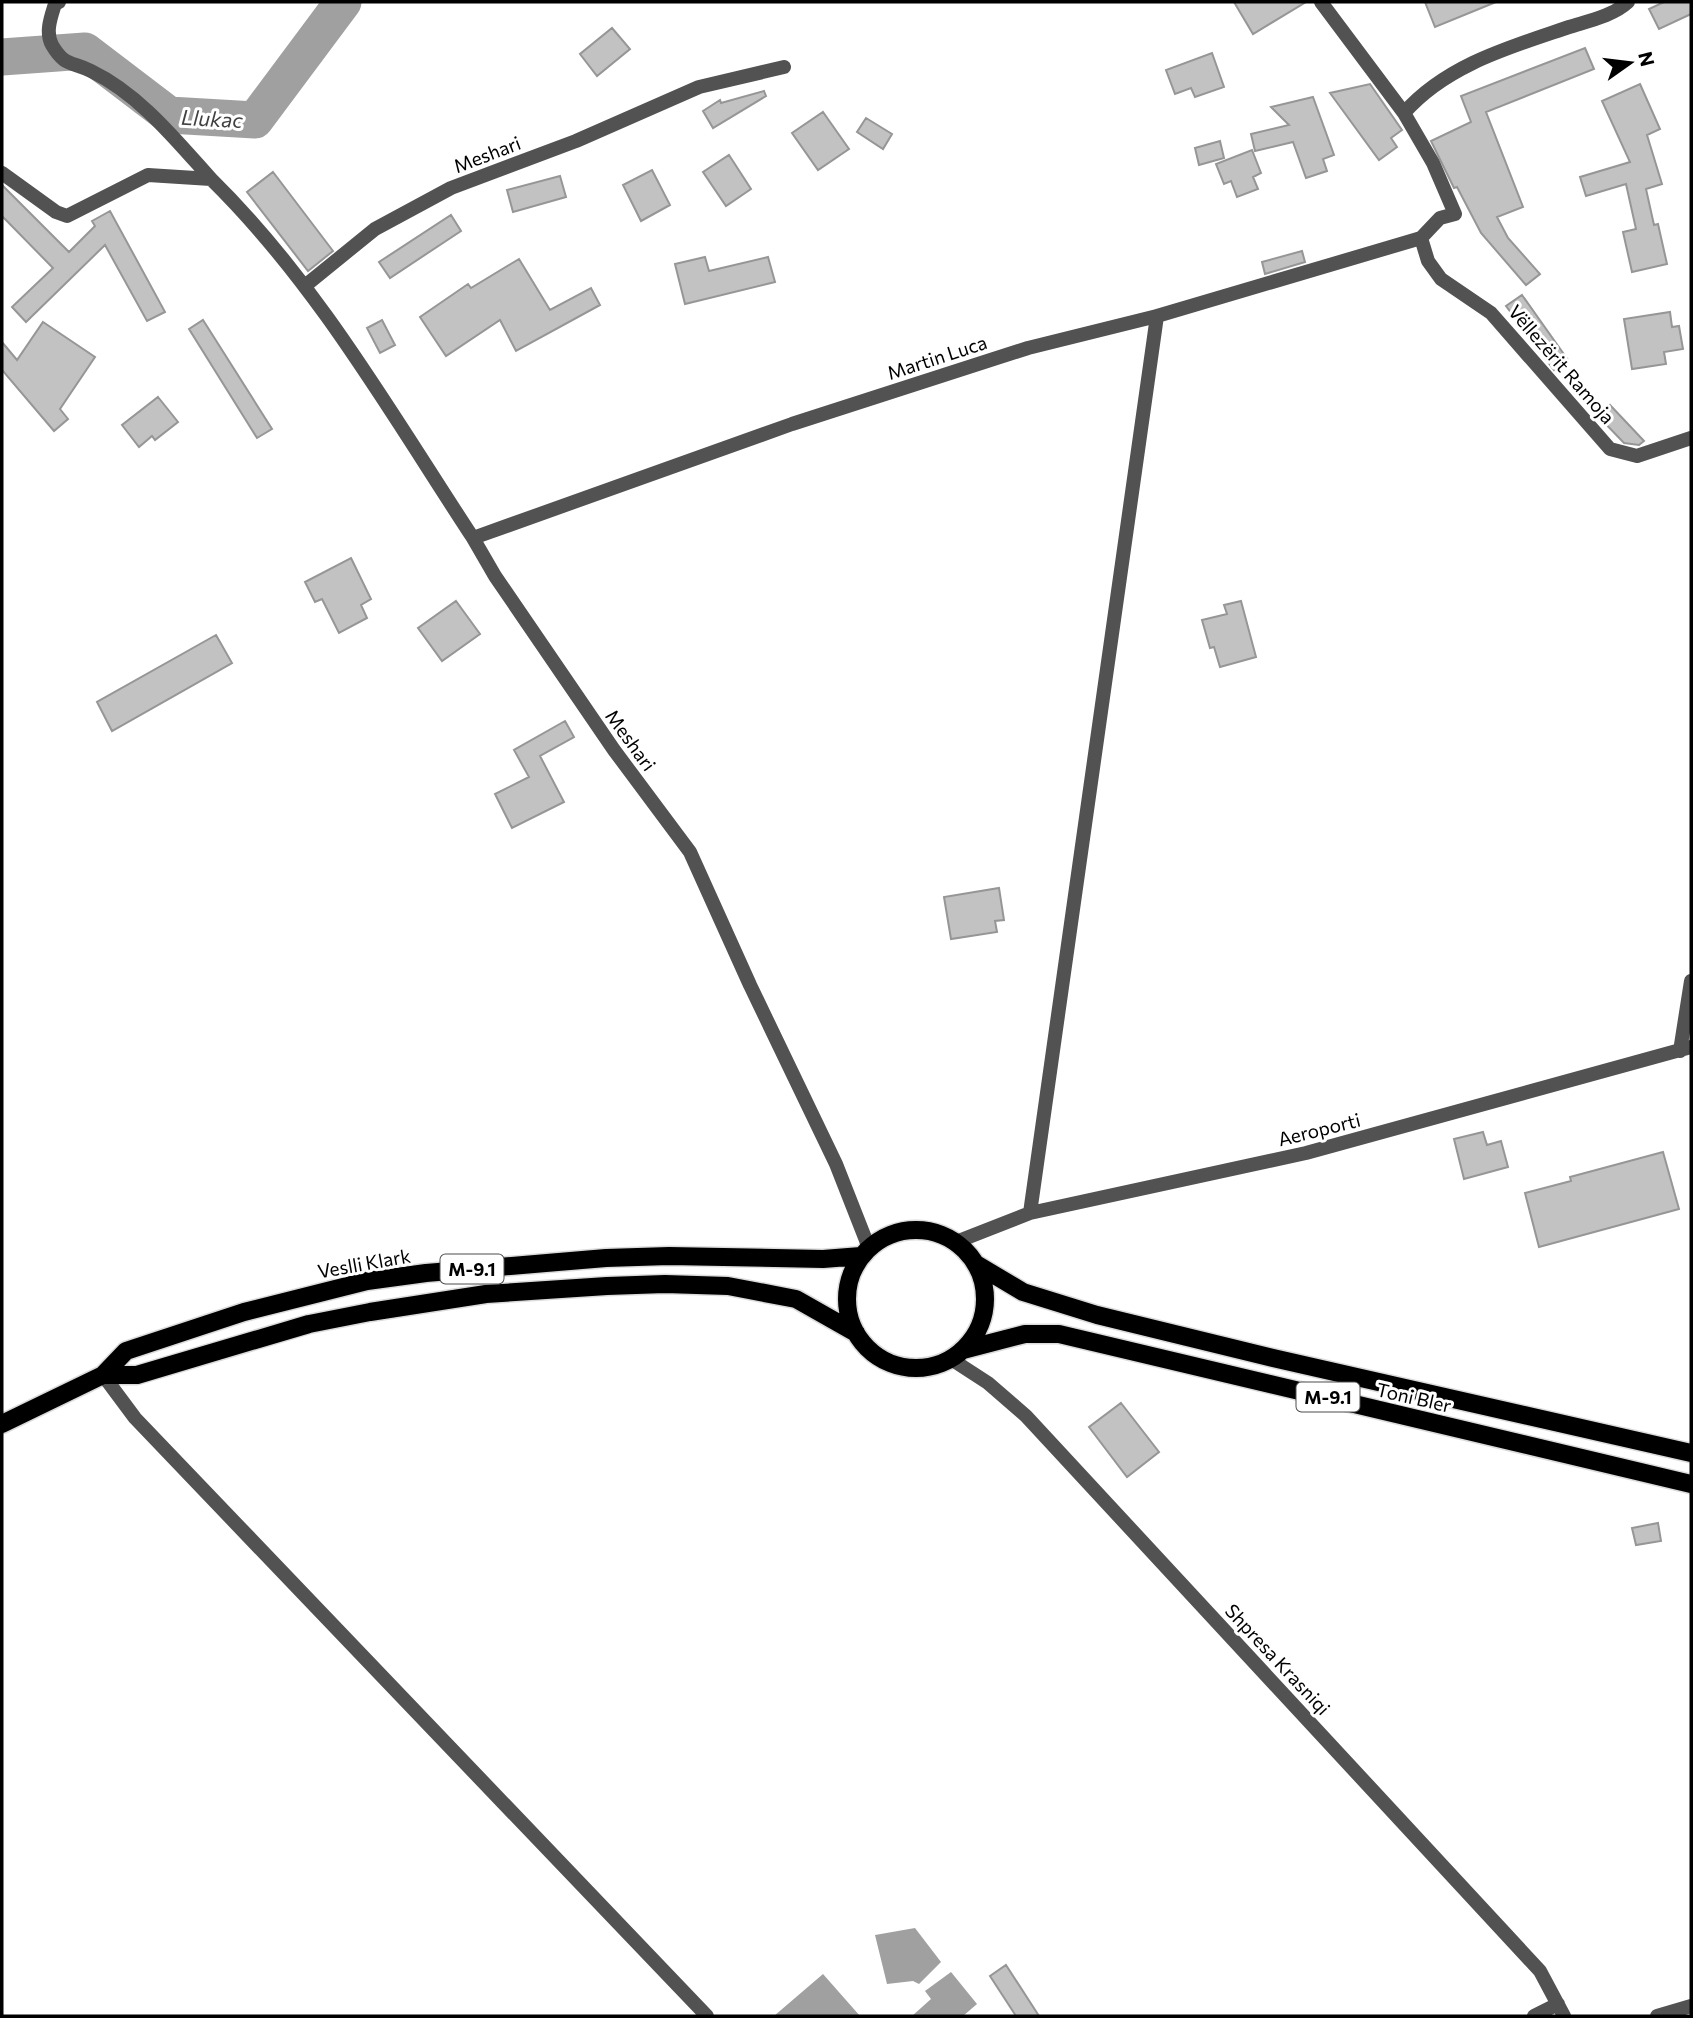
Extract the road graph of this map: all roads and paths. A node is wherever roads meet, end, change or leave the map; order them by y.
1 (58, 2) edge
2 (1321, 2) edge
3 (1628, 2) edge
4 (784, 67) dead end
5 (1404, 113) junction
6 (2, 173) edge
7 (211, 179) junction
8 (1421, 238) junction
9 (306, 285) junction
10 (1157, 316) junction
11 (1691, 438) edge
12 (473, 538) junction
13 (1691, 981) edge
14 (1685, 1049) edge
15 (1030, 1213) junction
16 (956, 1241) junction
17 (865, 1252) junction
18 (976, 1265) junction
19 (856, 1333) junction
20 (957, 1355) junction
21 (103, 1375) junction
22 (2, 1424) edge
23 (1691, 1453) edge
24 (1691, 1484) edge
25 (1691, 2006) edge
26 (1561, 2010) edge
27 (707, 2016) edge
28 (1534, 2016) edge
29 (1657, 2016) edge

1 - 7 street, Meshari
2 - 5 street
3 - 5 street
4 - 9 street, Meshari
5 - 8 street
6 - 7 street
7 - 9 street, Meshari
8 - 10 street, Martin Luca
8 - 11 street, Vëllezërit Ramoja
9 - 12 street, Meshari
10 - 12 street, Martin Luca
10 - 15 street
12 - 17 street, Meshari
13 - 14 street
14 - 15 street, Aeroporti
15 - 16 street, Aeroporti
16 - 17 main road, M-9.1
16 - 18 main road, M-9.1
17 - 19 main road
17 - 21 main road, Veslli Klark / M-9.1
18 - 20 main road, M-9.1
18 - 23 main road, Toni Bler / M-9.1
19 - 20 main road, M-9.1
19 - 21 main road, Veslli Klark / M-9.1
20 - 24 main road, Toni Bler / M-9.1
20 - 26 street, Shpresa Krasniqi
21 - 22 main road, Veslli Klark / M-9.1
21 - 27 street
25 - 29 street
26 - 28 street, Shpresa Krasniqi

